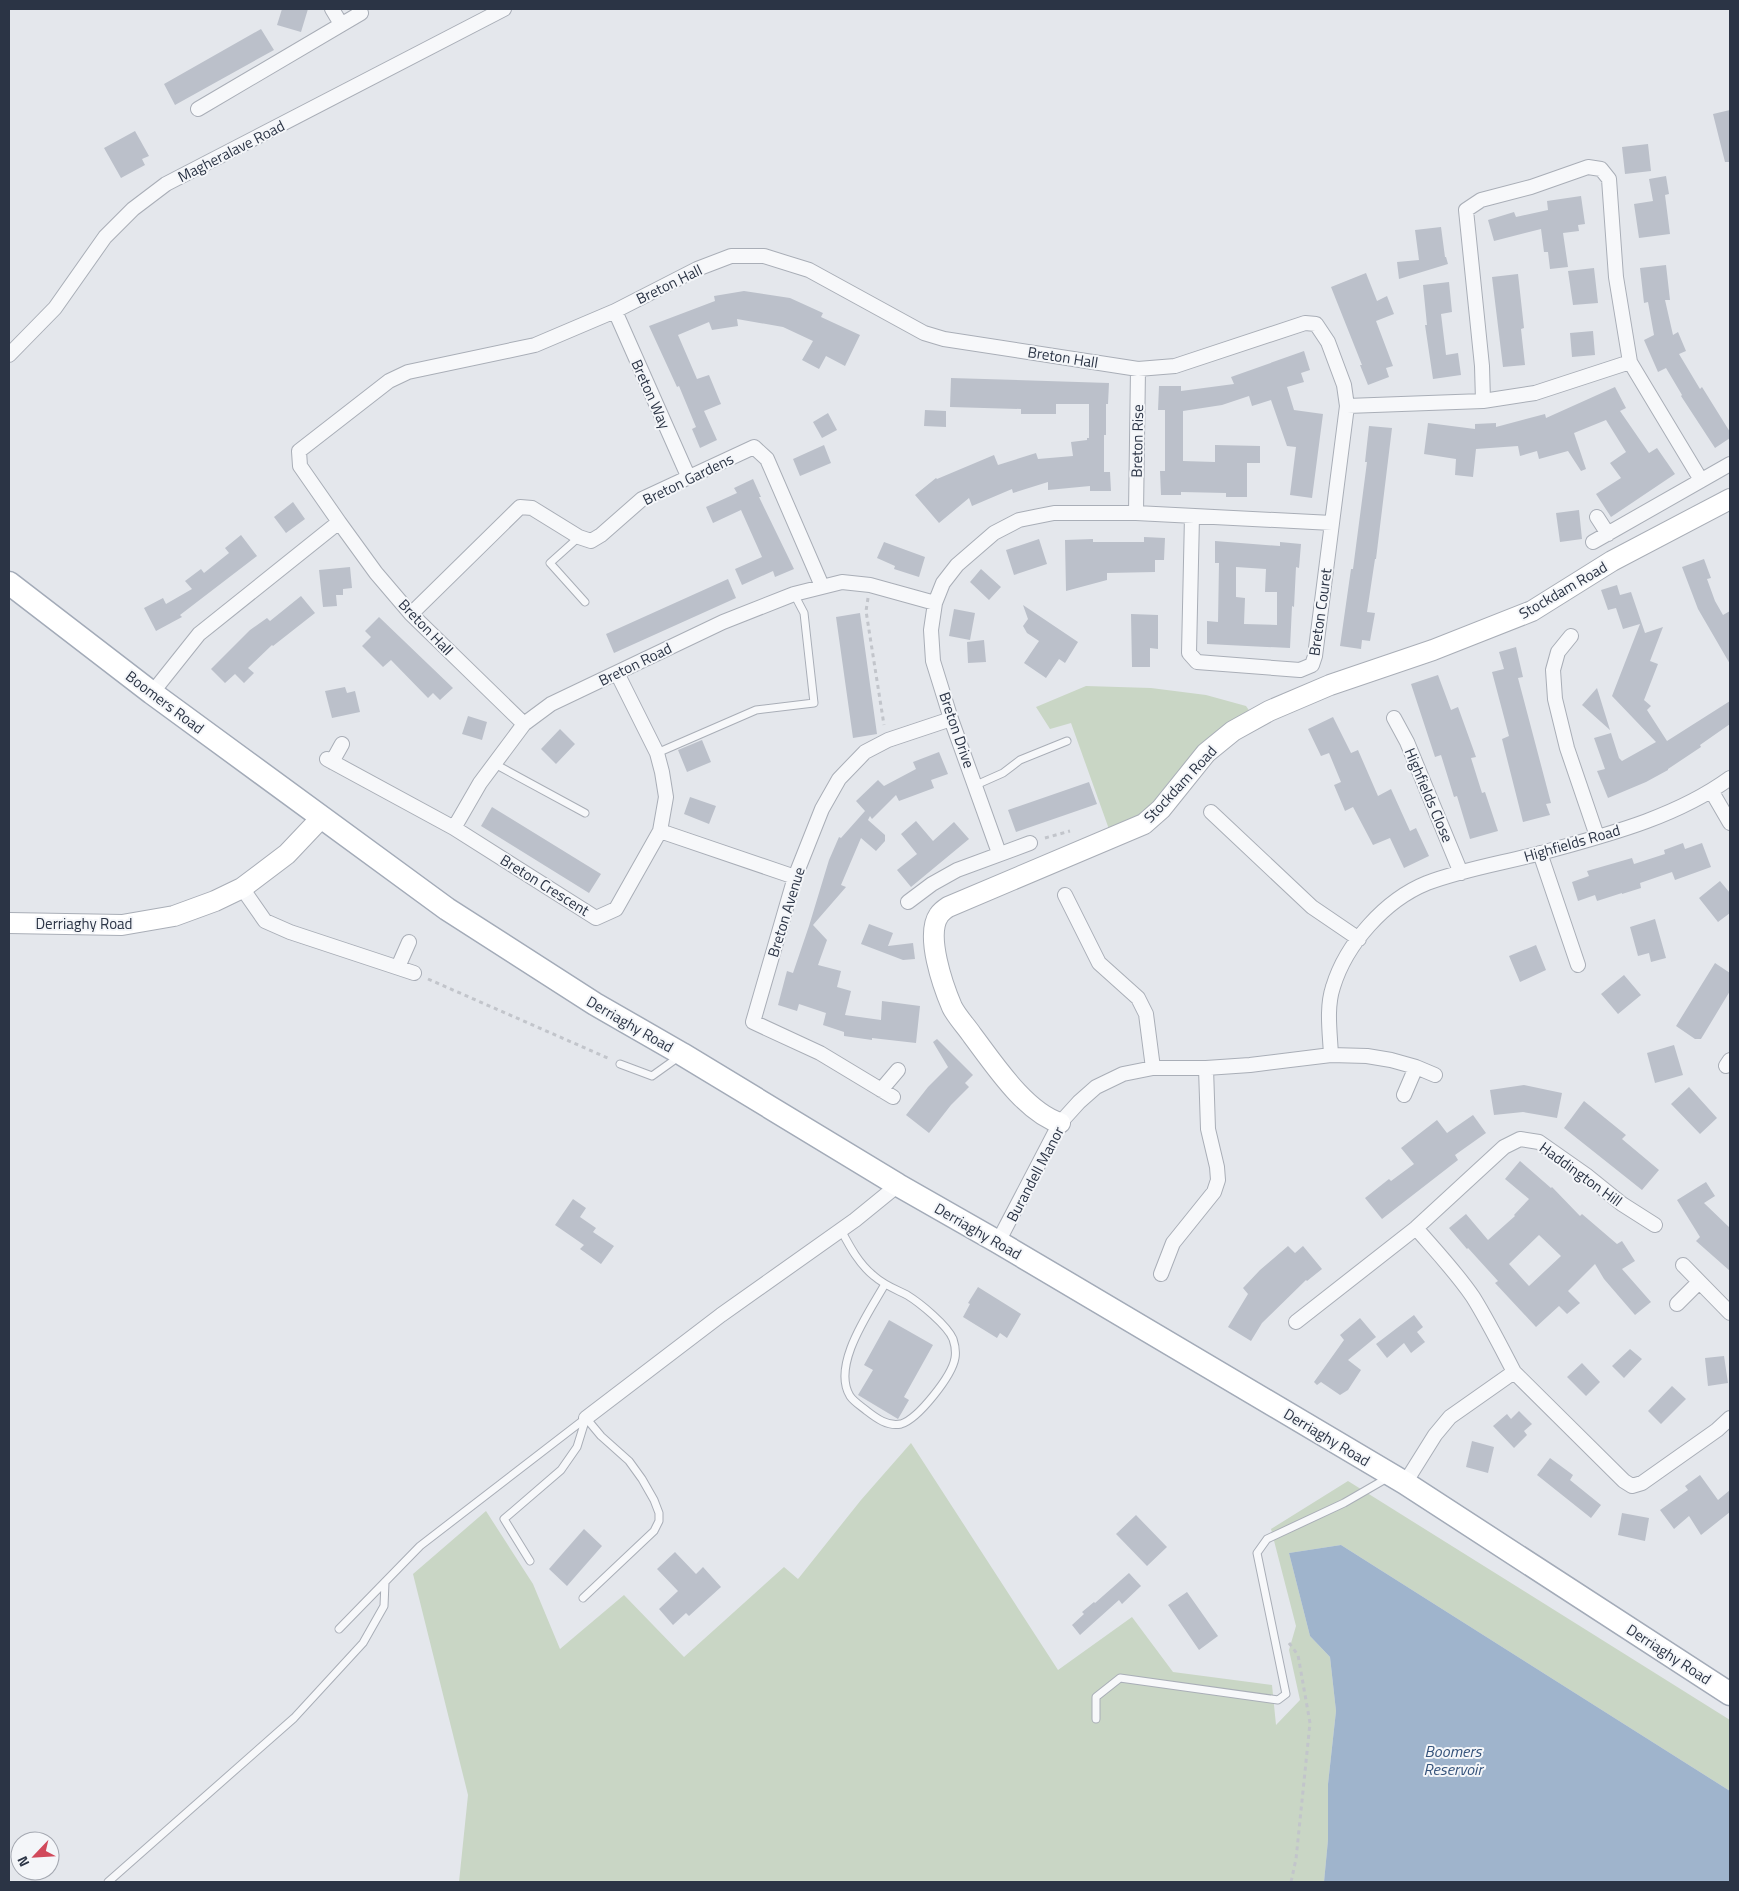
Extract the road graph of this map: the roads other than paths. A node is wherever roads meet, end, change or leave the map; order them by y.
1 (332, 9) edge
2 (504, 9) edge
3 (361, 13) dead end
4 (341, 24) junction
5 (198, 109) dead end
6 (614, 311) junction
7 (9, 355) edge
8 (1630, 362) junction
9 (1138, 369) junction
10 (1483, 401) junction
11 (1347, 406) junction
12 (1730, 464) edge
13 (688, 476) junction
14 (1701, 480) junction
15 (1730, 499) edge
16 (1136, 512) junction
17 (1192, 516) junction
18 (1597, 517) dead end
19 (339, 522) junction
20 (1332, 523) junction
21 (1608, 534) junction
22 (579, 537) junction
23 (1593, 542) dead end
24 (9, 583) edge
25 (822, 586) junction
26 (794, 594) junction
27 (585, 602) dead end
28 (935, 603) junction
29 (411, 614) junction
30 (1571, 636) dead end
31 (617, 673) junction
32 (152, 694) junction
33 (1394, 718) dead end
34 (951, 719) junction
35 (524, 724) junction
36 (1067, 741) dead end
37 (342, 744) dead end
38 (657, 753) junction
39 (494, 763) junction
40 (1730, 778) edge
41 (976, 784) junction
42 (1712, 792) junction
43 (1211, 812) dead end
44 (585, 813) dead end
45 (322, 817) junction
46 (1730, 823) edge
47 (454, 828) junction
48 (660, 831) junction
49 (1597, 836) junction
50 (1030, 843) road end
51 (999, 853) junction
52 (1540, 853) junction
53 (1461, 873) junction
54 (795, 877) junction
55 (242, 888) junction
56 (1064, 895) dead end
57 (908, 902) dead end
58 (9, 923) edge
59 (1358, 939) junction
60 (409, 942) dead end
61 (1578, 965) dead end
62 (398, 967) junction
63 (414, 973) road end
64 (682, 1054) junction
65 (1331, 1055) junction
66 (620, 1064) road end
67 (1416, 1067) junction
68 (1152, 1068) junction
69 (1206, 1068) junction
70 (898, 1070) dead end
71 (1434, 1075) dead end
72 (1404, 1095) dead end
73 (1060, 1123) junction
74 (898, 1185) junction
75 (1655, 1225) dead end
76 (1416, 1228) junction
77 (840, 1230) junction
78 (998, 1242) junction
79 (1682, 1265) dead end
80 (1161, 1274) dead end
81 (1699, 1282) junction
82 (885, 1284) junction
83 (1677, 1304) dead end
84 (1730, 1313) edge
85 (1296, 1322) dead end
86 (1514, 1372) junction
87 (586, 1418) junction
88 (1730, 1418) edge
89 (1398, 1480) junction
90 (530, 1561) dead end
91 (385, 1582) junction
92 (583, 1598) dead end
93 (339, 1629) dead end
94 (1730, 1694) edge
95 (1096, 1719) dead end
96 (108, 1882) edge

1 - 4 street
2 - 7 street, Magheralave Road
3 - 4 street
4 - 5 street
6 - 9 street, Breton Hall
6 - 13 street, Breton Way
6 - 19 street, Breton Hall
8 - 10 street
8 - 10 street
8 - 14 street
9 - 11 street, Breton Hall
9 - 16 street, Breton Rise
10 - 11 street
11 - 20 street, Breton Couret
12 - 14 street
13 - 22 street, Breton Gardens
13 - 25 street, Breton Gardens
14 - 21 street
15 - 73 street, Stockdam Road
16 - 17 street
16 - 28 street, Breton Drive
17 - 20 street
17 - 20 street, Breton Couret
18 - 21 street
19 - 29 street, Breton Hall
19 - 32 street
21 - 23 street
22 - 27 lane
22 - 29 street
24 - 32 main road, Boomers Road
25 - 26 street, Breton Road
25 - 28 street, Breton Road
26 - 31 street, Breton Road
26 - 38 lane
28 - 34 street, Breton Drive
29 - 35 street, Breton Hall
30 - 49 street
31 - 35 street, Breton Road
31 - 38 street, Breton Crescent
32 - 45 main road, Boomers Road
33 - 53 street, Highfields Close
34 - 41 street, Breton Drive
34 - 54 street, Breton Avenue
35 - 39 street, Breton Road
36 - 41 lane
37 - 47 street, Breton Crescent
38 - 48 street, Breton Crescent
39 - 44 lane
39 - 47 street, Breton Road
40 - 42 street, Highfields Road
41 - 51 street, Breton Drive
42 - 46 street
42 - 49 street, Highfields Road
43 - 59 street
45 - 55 street, Derriaghy Road
45 - 64 main road, Derriaghy Road
47 - 48 street, Breton Crescent
48 - 54 street
49 - 52 street, Highfields Road
50 - 51 street
51 - 57 street
52 - 53 street, Highfields Road
52 - 61 street
53 - 59 street, Highfields Road
54 - 70 street, Breton Avenue
55 - 58 street, Derriaghy Road
55 - 62 street
56 - 68 street
59 - 65 street
60 - 62 street
62 - 63 street
64 - 66 lane
64 - 74 main road, Derriaghy Road
65 - 67 street, Burandell Manor
65 - 69 street, Burandell Manor
67 - 71 street, Burandell Manor
67 - 72 street
68 - 69 street, Burandell Manor
68 - 73 street, Burandell Manor
69 - 80 street
73 - 78 street, Burandell Manor
74 - 77 street
74 - 78 main road, Derriaghy Road
75 - 76 street, Haddington Hill
76 - 85 street, Haddington Hill
76 - 86 street
77 - 82 lane
77 - 87 street
78 - 89 main road, Derriaghy Road
79 - 81 street
81 - 83 street
81 - 84 street
82 - 82 lane
86 - 88 street
86 - 89 street
87 - 90 lane
87 - 91 lane
87 - 92 lane
89 - 94 main road, Derriaghy Road
89 - 95 lane
91 - 93 lane
91 - 96 lane

